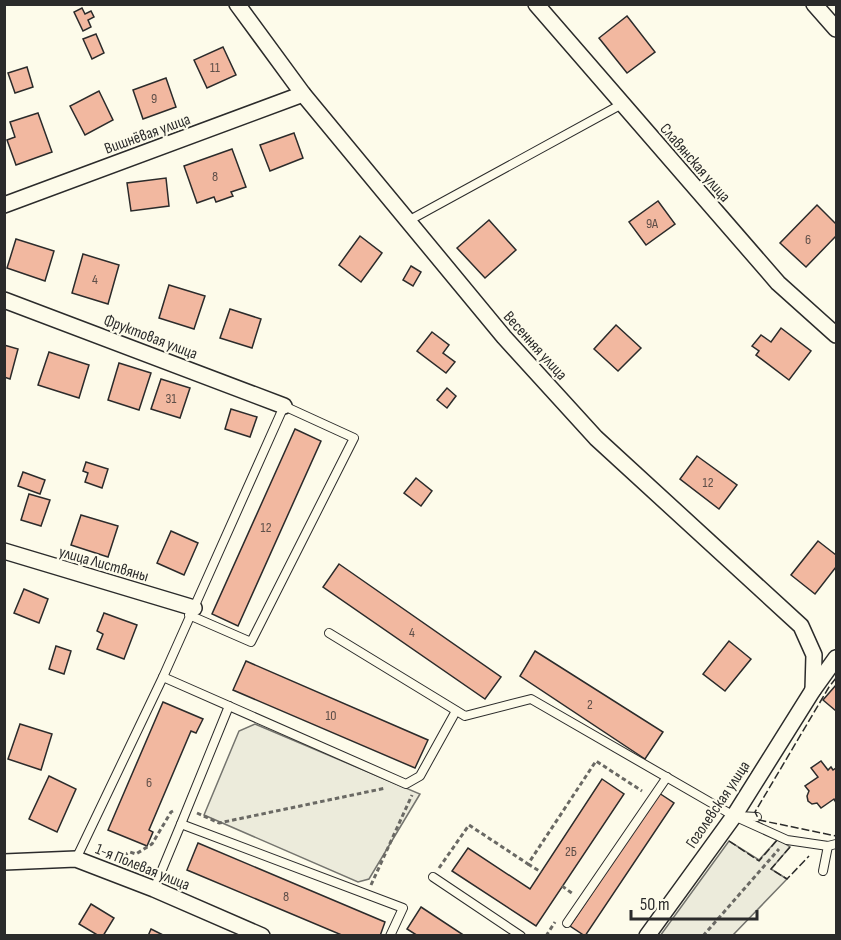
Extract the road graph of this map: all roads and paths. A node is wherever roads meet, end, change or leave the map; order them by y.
1 (237, 4) edge
2 (536, 4) edge
3 (814, 4) edge
4 (837, 29) edge
5 (303, 94) junction
6 (622, 104) junction
7 (4, 205) edge
8 (408, 221) junction
9 (4, 300) edge
10 (837, 335) edge
11 (284, 406) junction
12 (4, 551) edge
13 (192, 612) junction
14 (329, 633) dead end
15 (835, 662) edge
16 (163, 677) junction
17 (813, 690) junction
18 (229, 706) junction
19 (456, 711) junction
20 (420, 776) junction
21 (667, 777) junction
22 (406, 784) junction
23 (642, 792) dead end
24 (186, 809) junction
25 (734, 816) junction
26 (757, 817) dead end
27 (181, 824) junction
28 (786, 840) junction
29 (832, 845) edge
30 (76, 859) junction
31 (4, 862) edge
32 (528, 864) junction
33 (100, 869) junction
34 (823, 871) dead end
35 (541, 872) dead end
36 (433, 878) joint
37 (562, 886) dead end
38 (154, 889) junction
39 (574, 894) dead end
40 (367, 895) junction
41 (567, 923) dead end
42 (262, 936) edge
43 (390, 936) edge
44 (521, 936) edge
45 (647, 936) edge
46 (703, 936) edge

1 - 5 street, Весенняя улица
2 - 6 street, Славянская улица
3 - 4 street
5 - 7 street, Вишнёвая улица
5 - 8 street, Весенняя улица
6 - 8 lane
6 - 10 street, Славянская улица
8 - 17 street, Весенняя улица
9 - 11 street, Фруктовая улица
11 - 13 lane
11 - 13 lane
12 - 13 street, улица Листвяны
13 - 16 lane
14 - 19 lane
15 - 17 street, Гоголевская улица
16 - 18 lane
16 - 30 lane
17 - 25 street, Гоголевская улица
18 - 22 lane
18 - 24 lane
19 - 20 lane
19 - 21 lane
20 - 22 lane
20 - 40 path
21 - 25 lane
21 - 41 lane
22 - 24 path
23 - 32 path
24 - 27 lane
24 - 33 path
25 - 26 lane
25 - 28 lane
25 - 45 street, Гоголевская улица
27 - 38 lane
27 - 40 lane
28 - 29 lane
28 - 46 path
29 - 34 lane
30 - 31 street, 1-я Полевая улица
30 - 33 street, 1-я Полевая улица
32 - 35 path
32 - 36 path
33 - 38 street, 1-я Полевая улица
36 - 44 lane
37 - 39 path
38 - 42 street, 1-я Полевая улица
40 - 43 lane

